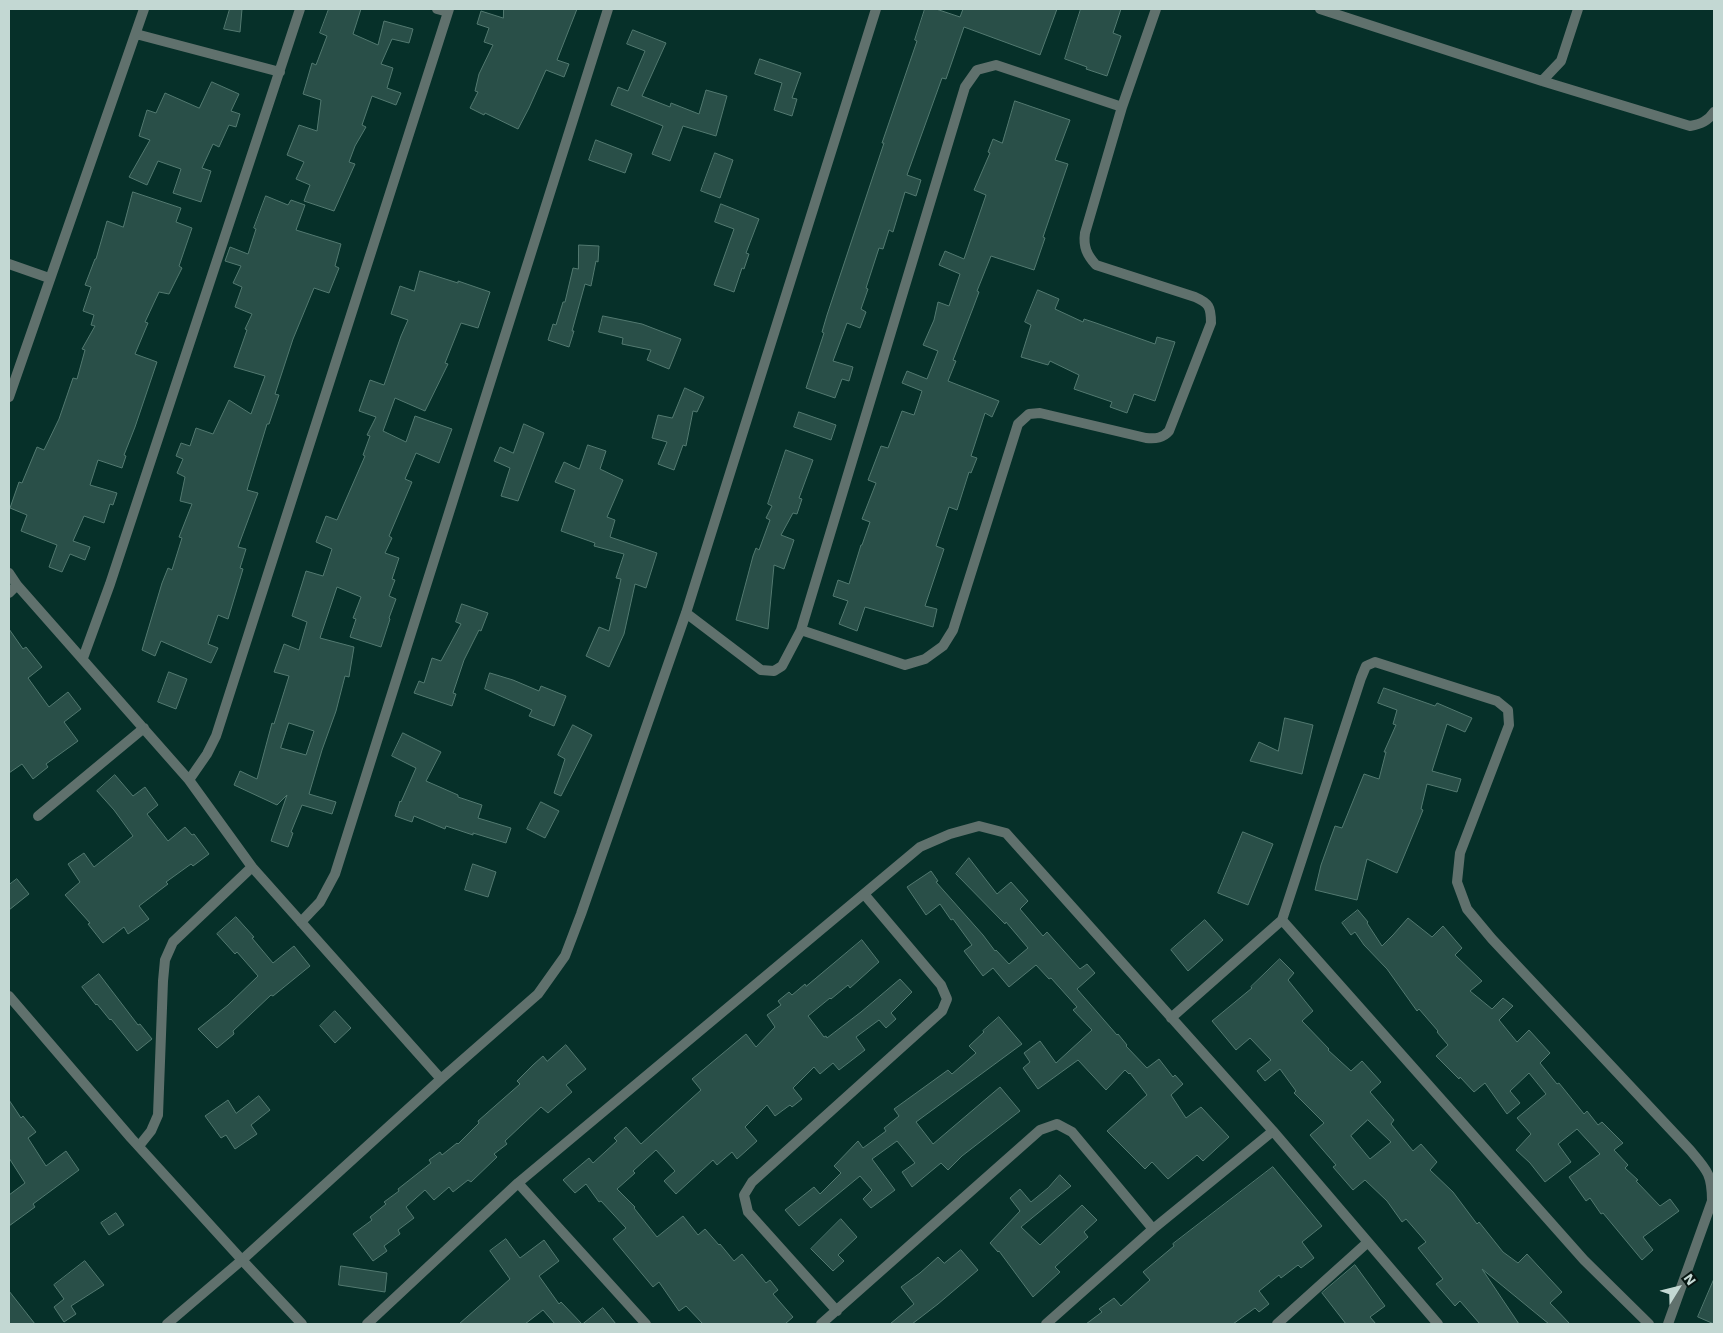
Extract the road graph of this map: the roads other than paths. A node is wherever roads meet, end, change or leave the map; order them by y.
1 (144, 9) edge
2 (300, 9) edge
3 (437, 9) edge
4 (608, 9) edge
5 (876, 9) edge
6 (1156, 9) edge
7 (1320, 9) edge
8 (1578, 9) edge
9 (448, 10) edge
10 (136, 34) junction
11 (280, 72) junction
12 (1542, 81) junction
13 (1122, 107) junction
14 (1714, 112) edge
15 (9, 264) edge
16 (49, 278) junction
17 (9, 397) edge
18 (9, 573) edge
19 (18, 585) junction
20 (9, 593) edge
21 (686, 613) junction
22 (801, 630) junction
23 (83, 658) junction
24 (144, 728) junction
25 (189, 780) junction
26 (38, 816) dead end
27 (252, 867) junction
28 (864, 894) junction
29 (1282, 920) junction
30 (301, 922) junction
31 (9, 996) edge
32 (1171, 1018) junction
33 (441, 1079) junction
34 (1273, 1131) junction
35 (139, 1146) junction
36 (518, 1183) junction
37 (1713, 1183) edge
38 (1153, 1229) junction
39 (1368, 1242) junction
40 (242, 1260) junction
41 (837, 1311) junction
42 (167, 1324) edge
43 (302, 1324) edge
44 (368, 1324) edge
45 (646, 1324) edge
46 (821, 1324) edge
47 (1046, 1324) edge
48 (1277, 1324) edge
49 (1438, 1324) edge
50 (1649, 1324) edge
51 (1668, 1324) edge

1 - 10 street
2 - 11 street
3 - 9 street
4 - 30 street
5 - 21 street
6 - 13 street
7 - 12 street
8 - 12 street
9 - 25 street
10 - 11 street
10 - 16 street
11 - 23 street
12 - 14 street
13 - 22 street
13 - 22 street
15 - 16 street
16 - 17 street
18 - 19 street
19 - 20 street
19 - 23 street
21 - 22 street
21 - 33 street
23 - 24 street
24 - 25 street
24 - 26 street
25 - 27 street
27 - 30 street
27 - 35 street
28 - 32 street
28 - 36 street
28 - 41 street
29 - 32 street
29 - 37 street
29 - 50 street
30 - 33 street
31 - 35 street
32 - 34 street
33 - 40 street
34 - 38 street
34 - 39 street
35 - 40 street
36 - 44 street
36 - 45 street
37 - 51 street
38 - 41 street
38 - 47 street
39 - 48 street
39 - 49 street
40 - 42 street
40 - 43 street
41 - 46 street

